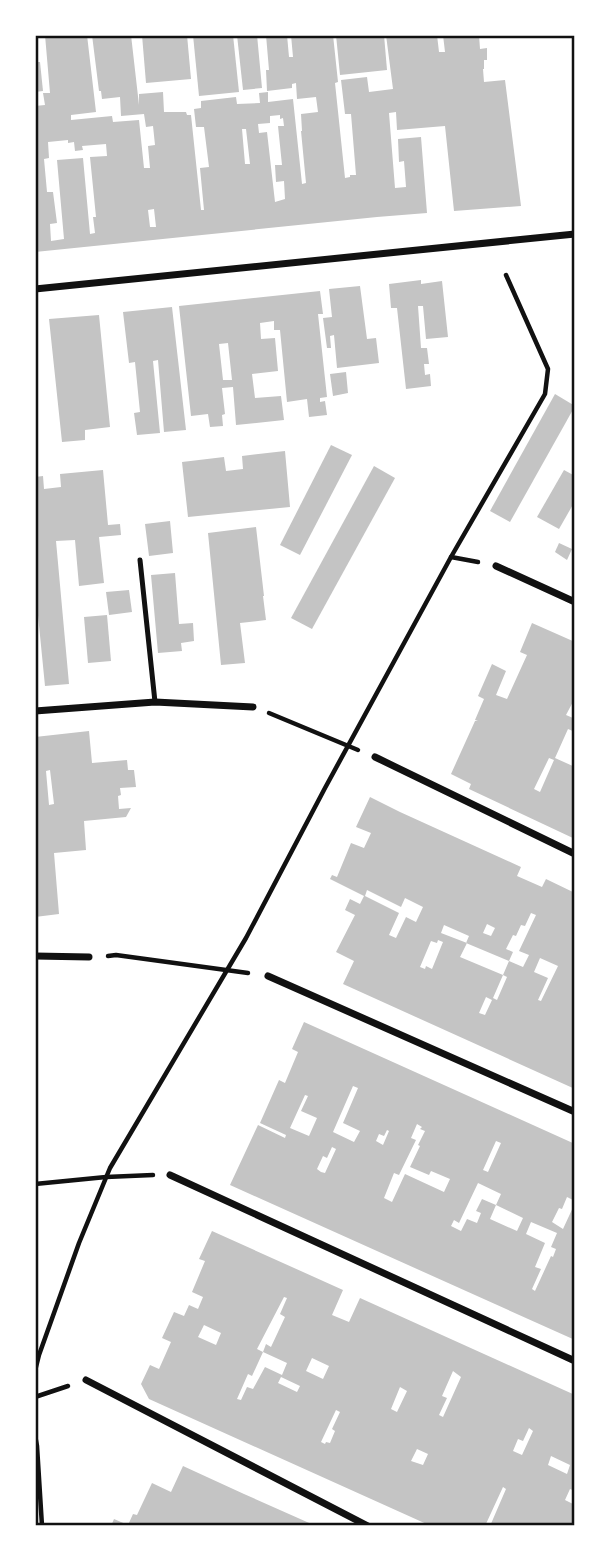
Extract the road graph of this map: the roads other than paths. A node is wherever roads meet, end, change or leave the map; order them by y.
1 (575, 234) edge
2 (35, 289) edge
3 (140, 560) dead end
4 (496, 566) dead end
5 (575, 602) edge
6 (155, 702) junction
7 (253, 707) road end
8 (35, 711) edge
9 (375, 757) road end
10 (575, 855) edge
11 (35, 956) edge
12 (89, 957) road end
13 (268, 976) road end
14 (575, 1112) edge
15 (170, 1175) road end
16 (575, 1361) edge
17 (86, 1380) road end
18 (368, 1526) edge

1 - 2 street
3 - 6 lane
4 - 5 street
6 - 7 street
6 - 8 street
9 - 10 street
11 - 12 street
13 - 14 street
15 - 16 street
17 - 18 street

